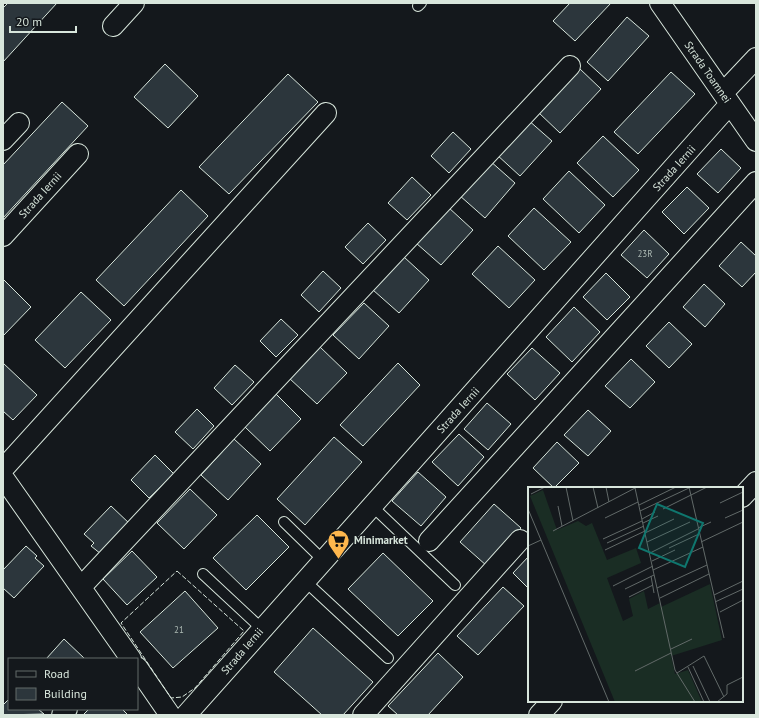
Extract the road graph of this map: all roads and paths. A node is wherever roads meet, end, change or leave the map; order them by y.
1 (134, 3) edge
2 (660, 3) edge
3 (113, 26) dead end
4 (756, 58) edge
5 (570, 66) dead end
6 (726, 99) junction
7 (326, 113) dead end
8 (18, 123) dead end
9 (3, 140) edge
10 (756, 141) edge
11 (78, 154) dead end
12 (756, 182) edge
13 (3, 236) edge
14 (3, 469) edge
15 (3, 477) edge
16 (756, 482) edge
17 (743, 496) edge
18 (372, 506) junction
19 (284, 522) dead end
20 (520, 540) dead end
21 (429, 541) dead end
22 (323, 560) junction
23 (203, 574) dead end
24 (305, 581) junction
25 (455, 585) dead end
26 (81, 587) junction
27 (262, 629) junction
28 (123, 655) edge
29 (388, 658) dead end
30 (138, 668) edge
31 (551, 702) edge
32 (170, 715) edge
33 (186, 715) edge
34 (362, 715) edge
35 (539, 715) edge

1 - 3 street
2 - 6 street, Strada Toamnei
4 - 6 street, Strada Iernii
5 - 26 street
6 - 10 street, Strada Toamnei
6 - 18 street, Strada Iernii
7 - 14 street
8 - 9 street
11 - 13 street, Strada Iernii
12 - 21 street
15 - 26 street
16 - 17 street
18 - 22 street, Strada Iernii
18 - 25 lane
19 - 22 lane
20 - 34 street
22 - 24 street, Strada Iernii
23 - 27 lane
24 - 27 street, Strada Iernii
24 - 29 lane
26 - 28 street
27 - 33 street, Strada Iernii
30 - 32 street
31 - 35 street

